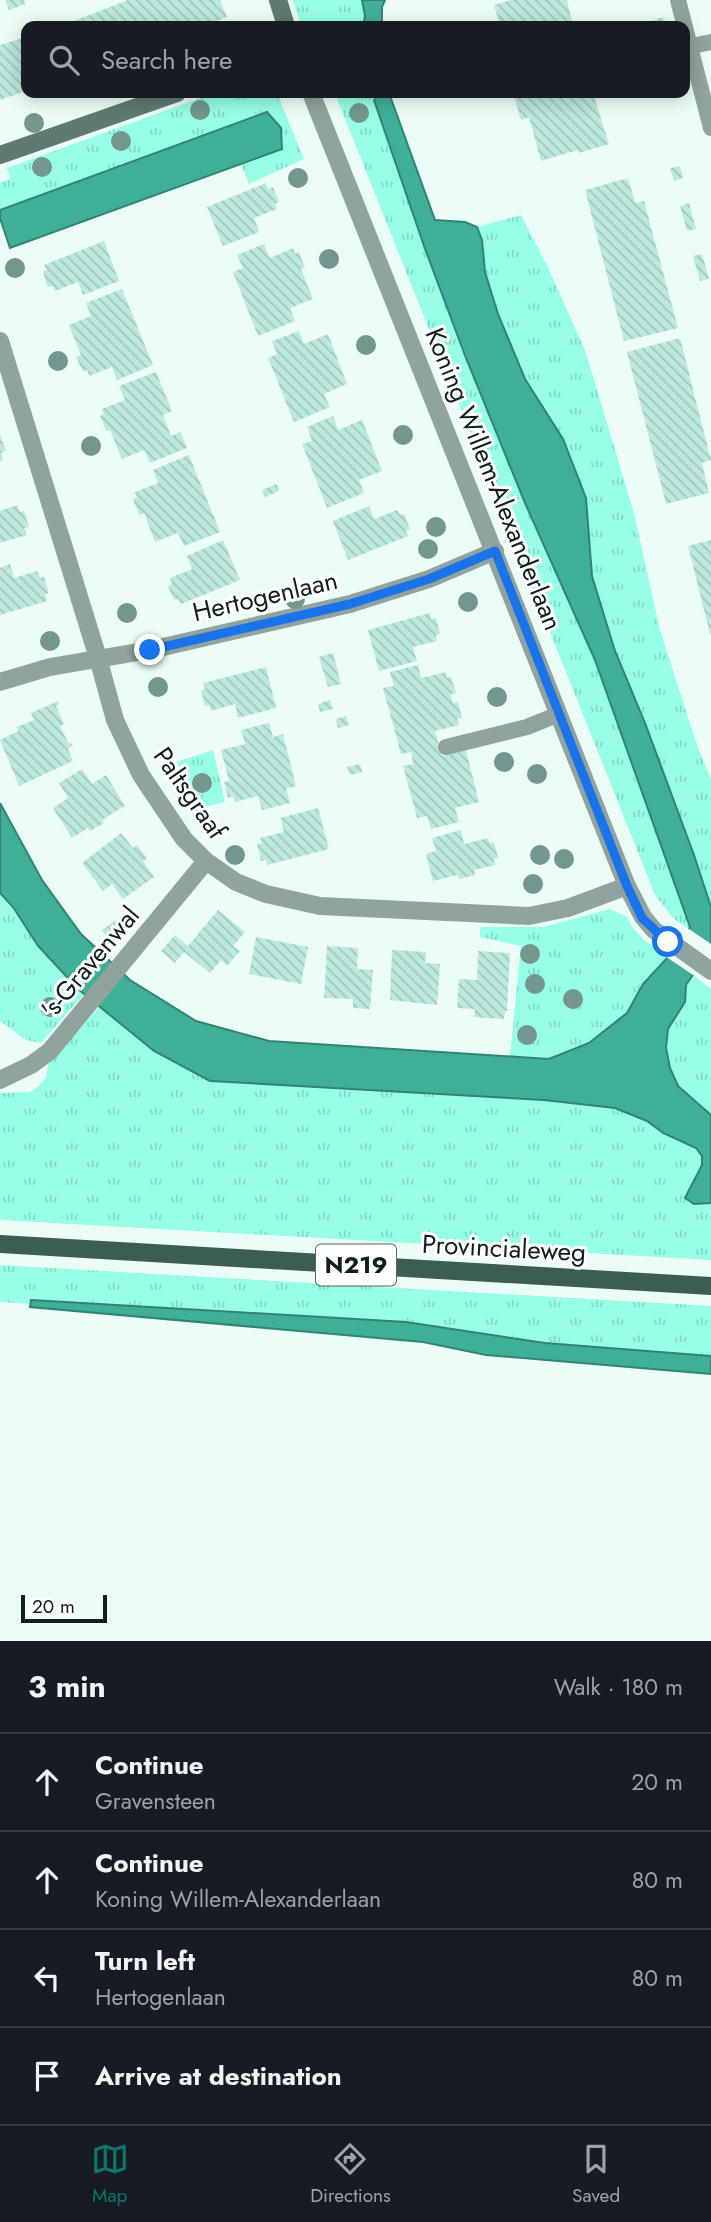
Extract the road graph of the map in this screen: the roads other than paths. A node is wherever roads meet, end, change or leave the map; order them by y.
1 (278, 0) edge
2 (678, 0) edge
3 (284, 21) edge
4 (684, 21) edge
5 (690, 39) edge
6 (711, 41) edge
7 (692, 46) junction
8 (163, 98) edge
9 (313, 98) edge
10 (711, 128) edge
11 (0, 155) edge
12 (0, 341) edge
13 (495, 551) junction
14 (98, 657) junction
15 (0, 682) edge
16 (559, 714) junction
17 (446, 747) dead end
18 (206, 861) junction
19 (627, 886) junction
20 (709, 970) edge
21 (0, 1080) edge
22 (0, 1244) edge
23 (711, 1286) edge

1 - 3 street
2 - 4 lane
5 - 7 lane
6 - 7 lane
7 - 10 lane
8 - 11 street
9 - 13 street, Koning Willem-Alexanderlaan
12 - 14 street, Paltsgraaf
13 - 14 street, Hertogenlaan
13 - 16 street, Koning Willem-Alexanderlaan
14 - 15 street, Hertogenlaan
14 - 18 street, Paltsgraaf
16 - 17 lane
16 - 19 street, Koning Willem-Alexanderlaan
18 - 19 street, Paltsgraaf
18 - 21 street, 's-Gravenwal
19 - 20 street, Koning Willem-Alexanderlaan
22 - 23 main road, Provincialeweg / N219

